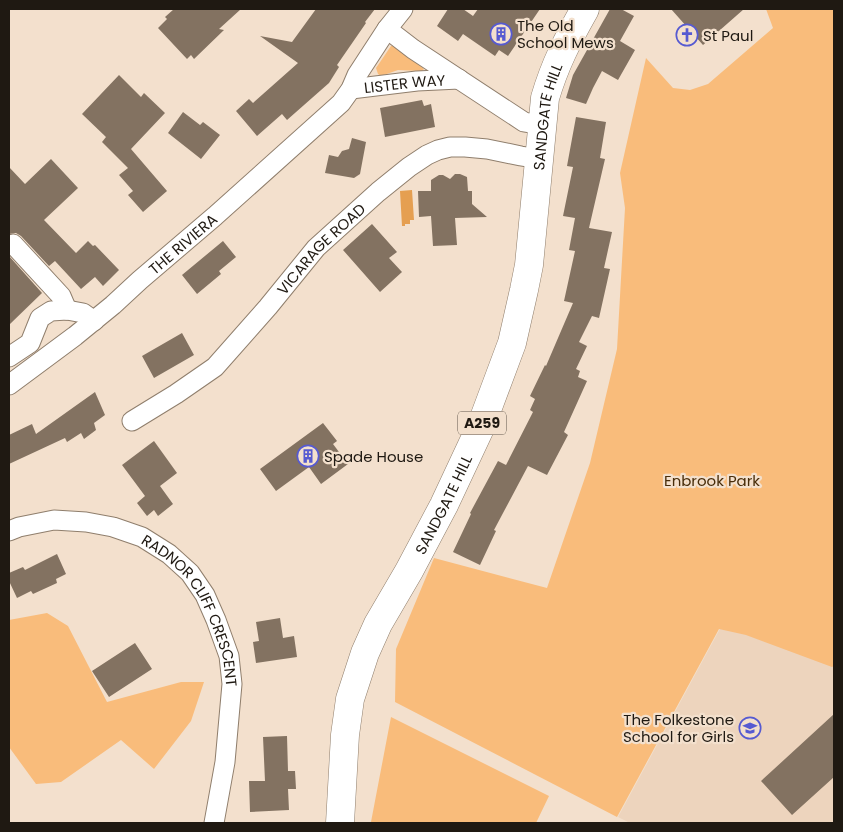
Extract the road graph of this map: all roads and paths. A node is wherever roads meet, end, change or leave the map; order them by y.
1 (403, 9) edge
2 (585, 9) edge
3 (387, 29) junction
4 (459, 79) junction
5 (351, 89) junction
6 (542, 125) junction
7 (539, 159) junction
8 (13, 244) dead end
9 (67, 310) junction
10 (94, 321) junction
11 (9, 357) edge
12 (9, 386) edge
13 (132, 421) dead end
14 (9, 531) edge
15 (214, 823) edge
16 (340, 823) edge

1 - 3 street, THE RIVIERA
2 - 6 highway, SANDGATE HILL / A259
3 - 4 street, LISTER WAY
3 - 5 street, THE RIVIERA
4 - 5 street, LISTER WAY
4 - 6 street, LISTER WAY
5 - 10 street, THE RIVIERA
6 - 7 highway, SANDGATE HILL / A259
7 - 13 street, VICARAGE ROAD
7 - 16 highway, SANDGATE HILL / A259
8 - 9 street
9 - 10 street
9 - 11 street
10 - 12 street, THE RIVIERA
14 - 15 street, RADNOR CLIFF CRESCENT

